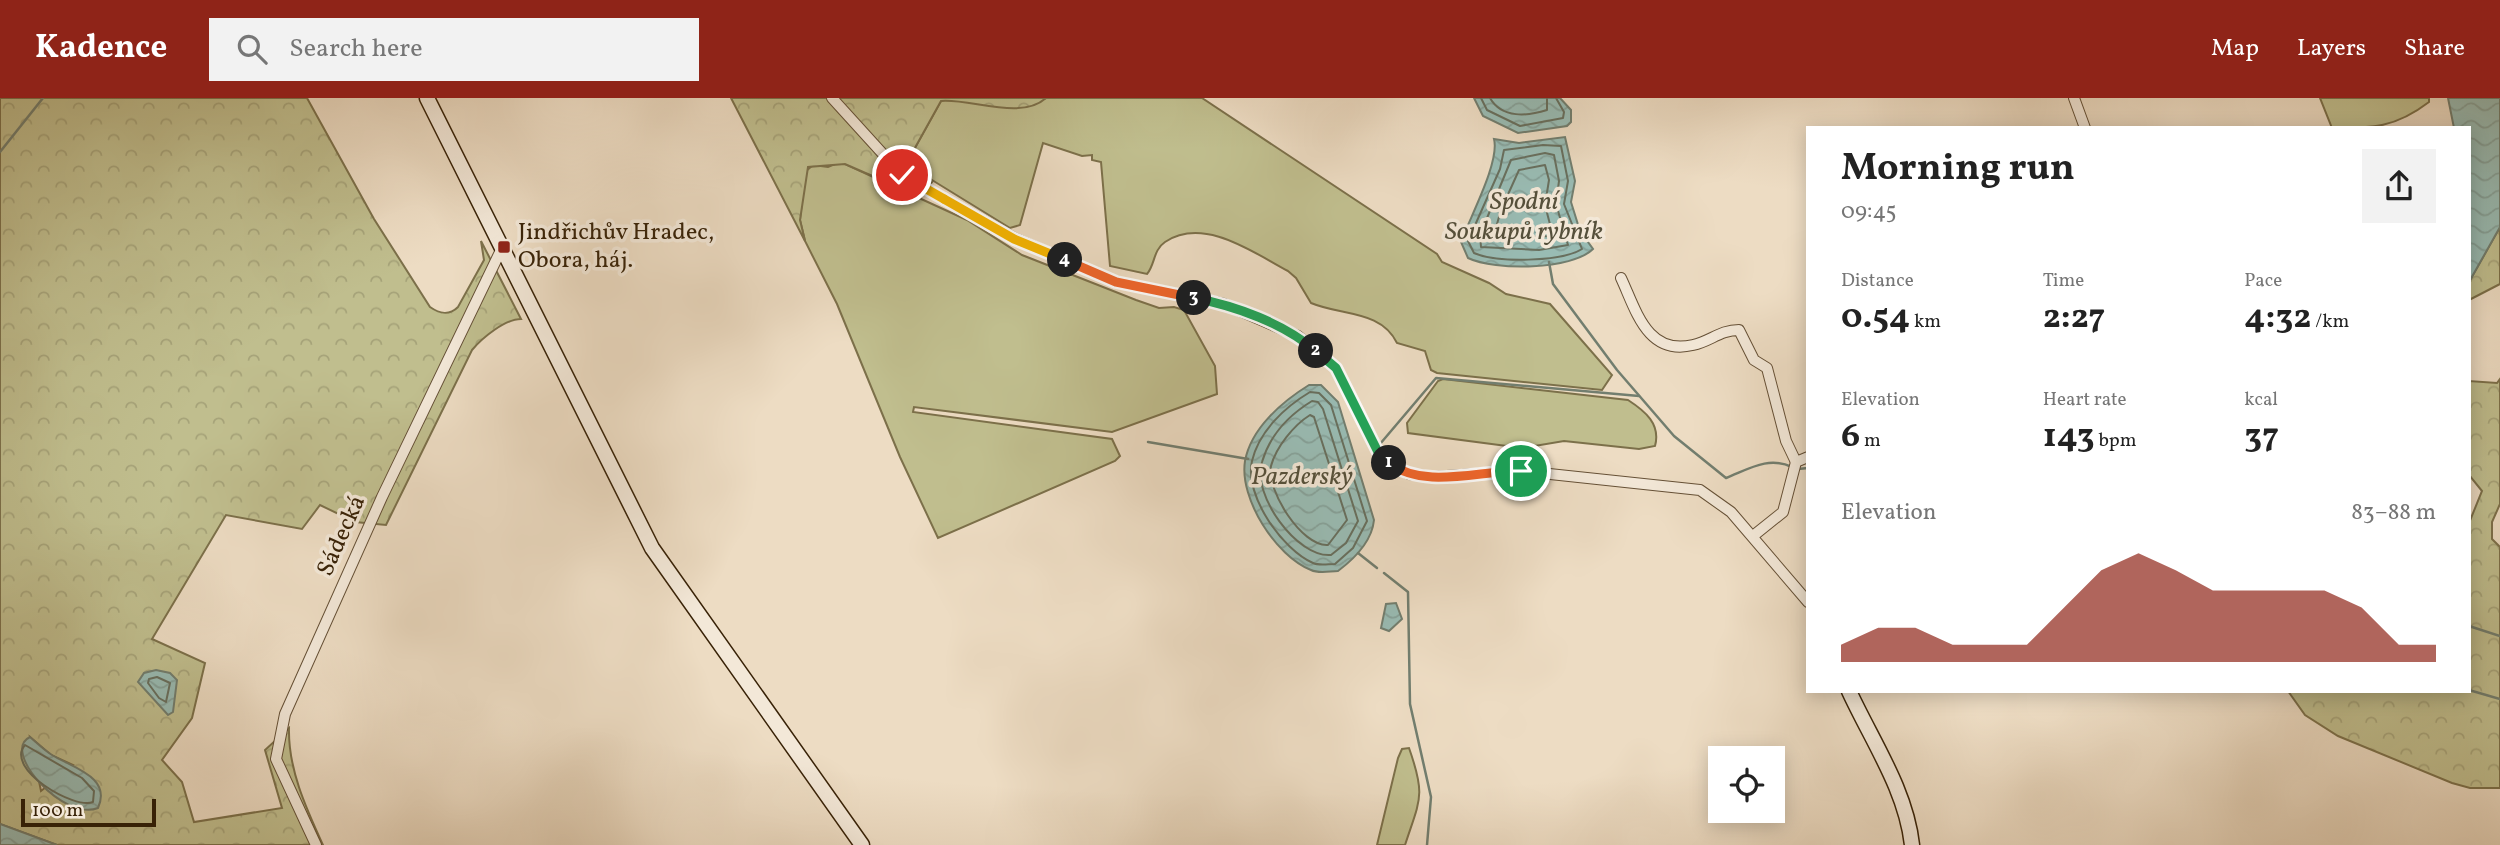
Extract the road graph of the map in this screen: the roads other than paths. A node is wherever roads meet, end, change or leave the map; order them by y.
1 (427, 98) edge
2 (832, 98) edge
3 (2074, 98) edge
4 (2084, 126) edge
5 (501, 250) junction
6 (1622, 278) dead end
7 (1806, 458) edge
8 (1796, 462) junction
9 (1753, 537) junction
10 (1806, 600) edge
11 (1850, 693) edge
12 (316, 845) edge
13 (862, 845) edge
14 (1912, 845) edge

1 - 5 main road
2 - 9 street
3 - 4 street
5 - 12 street, Sádecká
5 - 13 main road
6 - 8 street
7 - 8 street
8 - 9 street
9 - 10 street
11 - 14 main road

